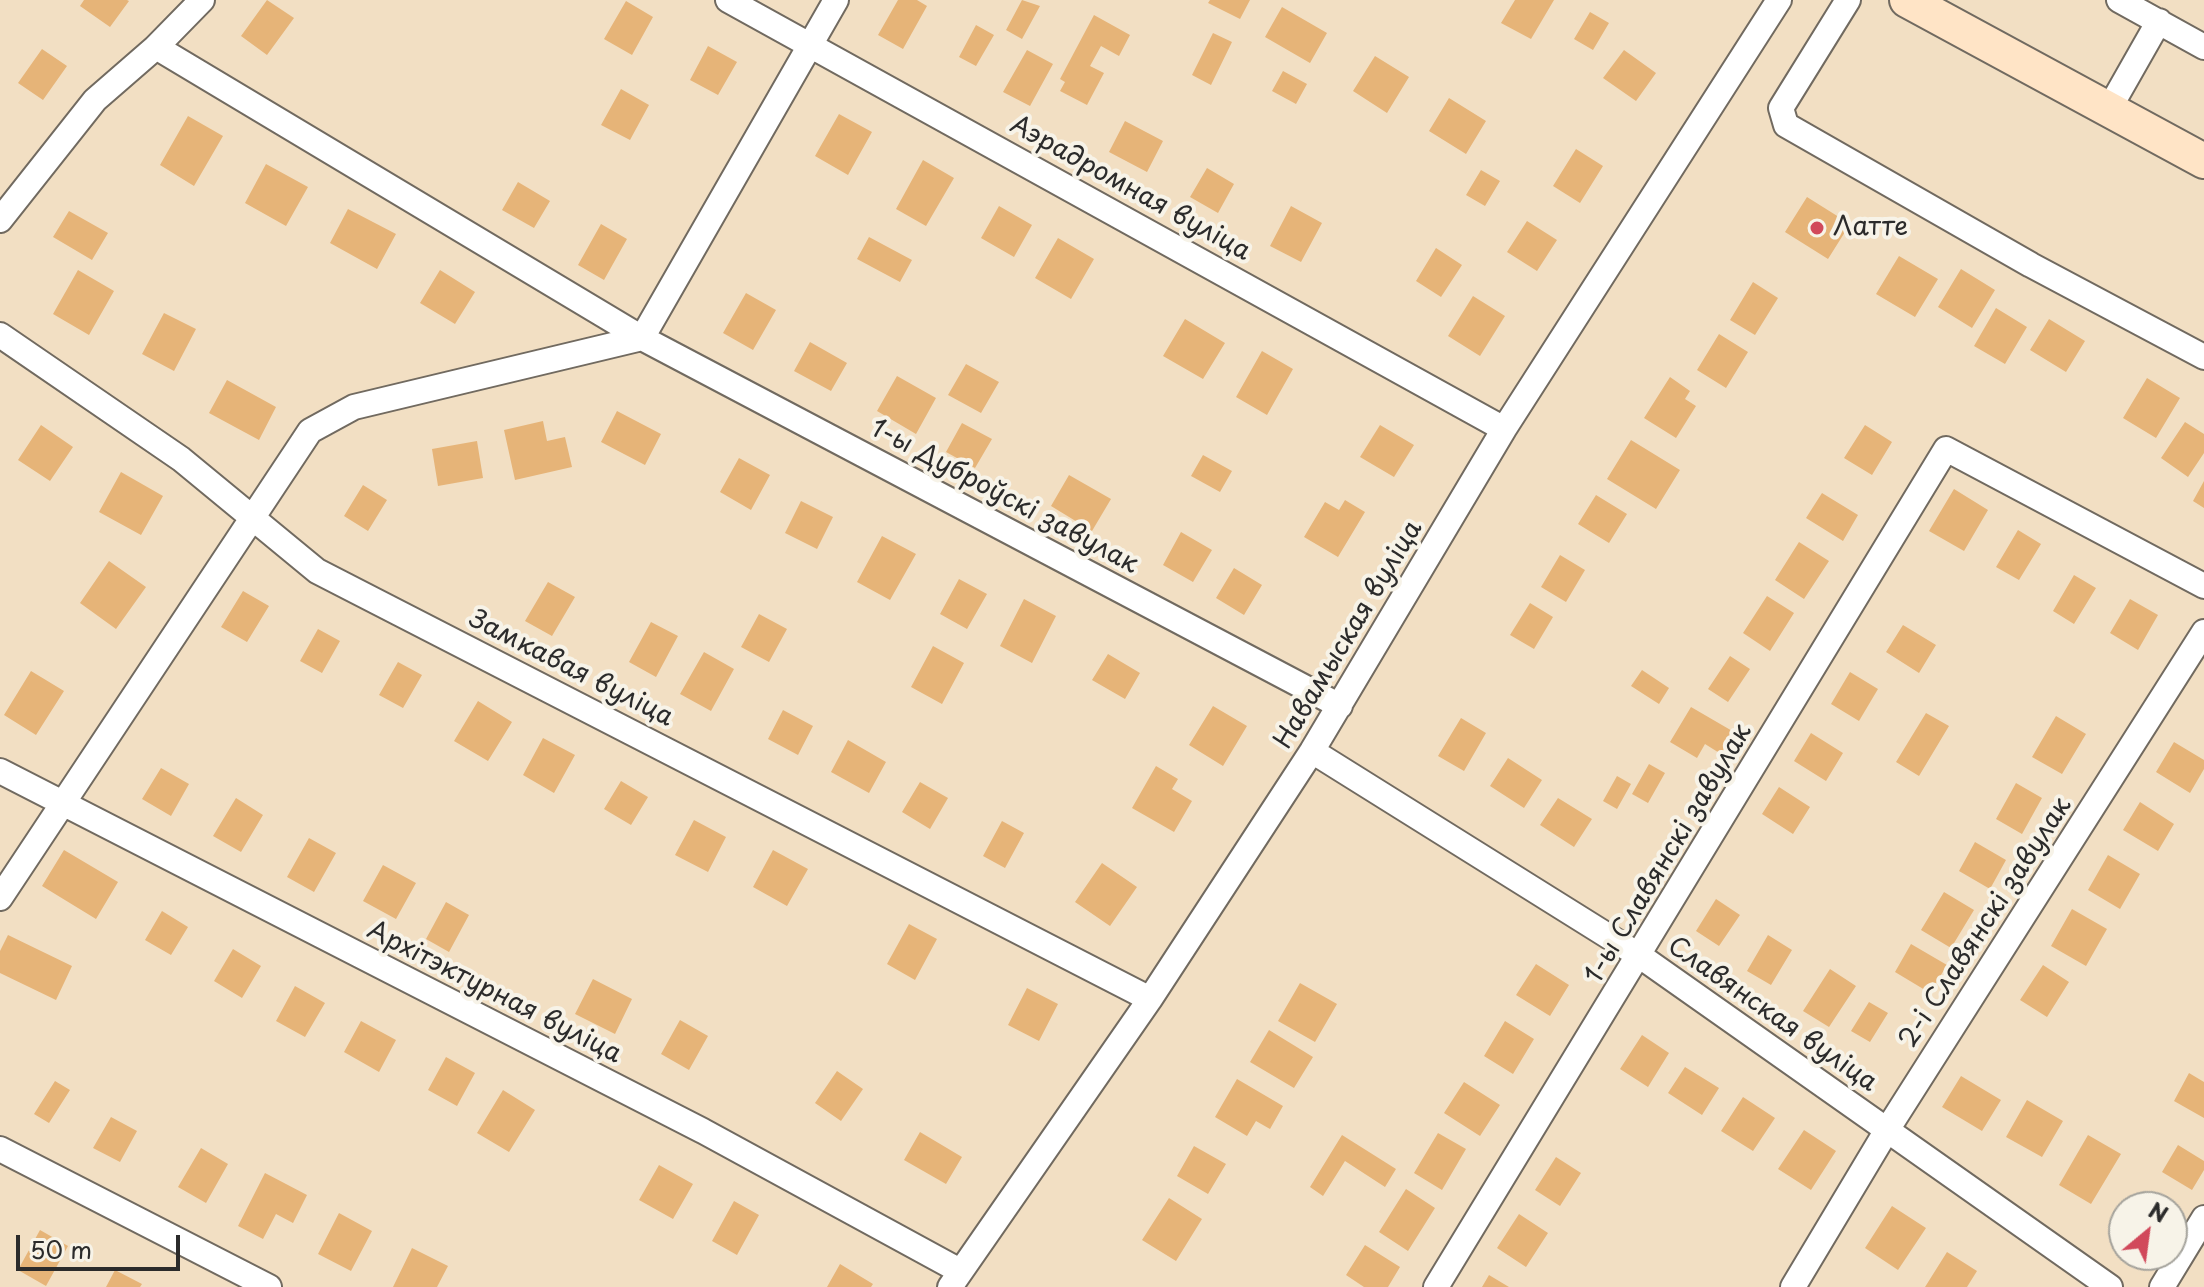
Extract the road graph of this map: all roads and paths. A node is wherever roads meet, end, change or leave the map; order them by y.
1 (202, 0) edge
2 (728, 0) edge
3 (836, 0) edge
4 (1779, 0) edge
5 (1848, 0) edge
6 (1907, 0) edge
7 (2119, 0) edge
8 (2159, 21) junction
9 (811, 44) junction
10 (156, 47) junction
11 (2204, 47) edge
12 (2109, 109) junction
13 (2204, 161) edge
14 (0, 220) edge
15 (0, 335) edge
16 (642, 338) junction
17 (2204, 357) edge
18 (1504, 429) junction
19 (250, 519) junction
20 (2204, 586) edge
21 (2204, 632) edge
22 (1340, 706) junction
23 (1312, 751) junction
24 (0, 771) edge
25 (62, 804) junction
26 (0, 898) edge
27 (1640, 956) junction
28 (1150, 999) junction
29 (1887, 1130) junction
30 (0, 1149) edge
31 (2204, 1218) edge
32 (955, 1279) edge
33 (269, 1287) edge
34 (1436, 1287) edge
35 (1793, 1287) edge
36 (2110, 1287) edge
37 (2162, 1287) edge

1 - 10 street
2 - 9 street, Аэрадромная вуліца
3 - 9 street
4 - 18 street, Навамыская вуліца
5 - 17 street
6 - 12 main road
7 - 8 street
8 - 11 street
8 - 12 street
9 - 16 street
9 - 18 street, Аэрадромная вуліца
10 - 14 street
10 - 16 street, 1-ы Дуброўскі завулак
12 - 13 main road
15 - 19 street, Замкавая вуліца
16 - 19 street
16 - 22 street, 1-ы Дуброўскі завулак
18 - 22 street, Навамыская вуліца
19 - 25 street
19 - 28 street, Замкавая вуліца
20 - 27 street, 1-ы Славянскі завулак
21 - 29 street, 2-і Славянскі завулак
22 - 23 street, Навамыская вуліца
23 - 27 street, Славянская вуліца
23 - 28 street, Навамыская вуліца
24 - 25 street, Архітэктурная вуліца
25 - 26 street
25 - 32 street, Архітэктурная вуліца
27 - 29 street, Славянская вуліца
27 - 34 street, 1-ы Славянскі завулак
28 - 32 street, Навамыская вуліца
29 - 35 street, 2-і Славянскі завулак
29 - 36 street, Славянская вуліца
30 - 33 street
31 - 37 street

